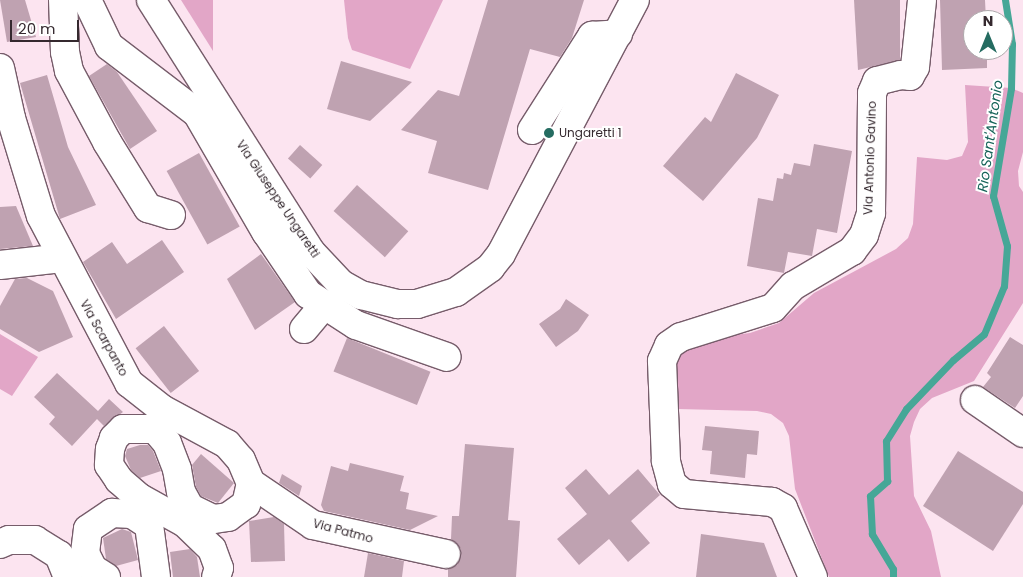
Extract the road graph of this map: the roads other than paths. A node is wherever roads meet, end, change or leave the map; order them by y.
1 (63, 0) edge
2 (87, 0) edge
3 (151, 0) edge
4 (635, 0) edge
5 (922, 0) edge
6 (618, 34) junction
7 (0, 68) edge
8 (532, 130) dead end
9 (171, 214) dead end
10 (62, 258) junction
11 (0, 265) edge
12 (323, 306) junction
13 (304, 329) dead end
14 (447, 357) dead end
15 (975, 400) dead end
16 (1023, 433) edge
17 (250, 482) junction
18 (0, 544) edge
19 (446, 554) dead end
20 (68, 577) edge
21 (106, 577) edge
22 (156, 577) edge
23 (216, 577) edge
24 (813, 577) edge

1 - 9 street
2 - 12 street
3 - 6 street, Via Giuseppe Ungaretti
4 - 6 street, Via Giuseppe Ungaretti
5 - 24 street, Via Antonio Gavino
6 - 8 street
7 - 10 street, Via Scarpanto
10 - 11 street
10 - 17 street, Via Scarpanto
12 - 13 street
12 - 14 street
15 - 16 street
17 - 19 street, Via Patmo
17 - 23 street
18 - 20 street
21 - 22 street

